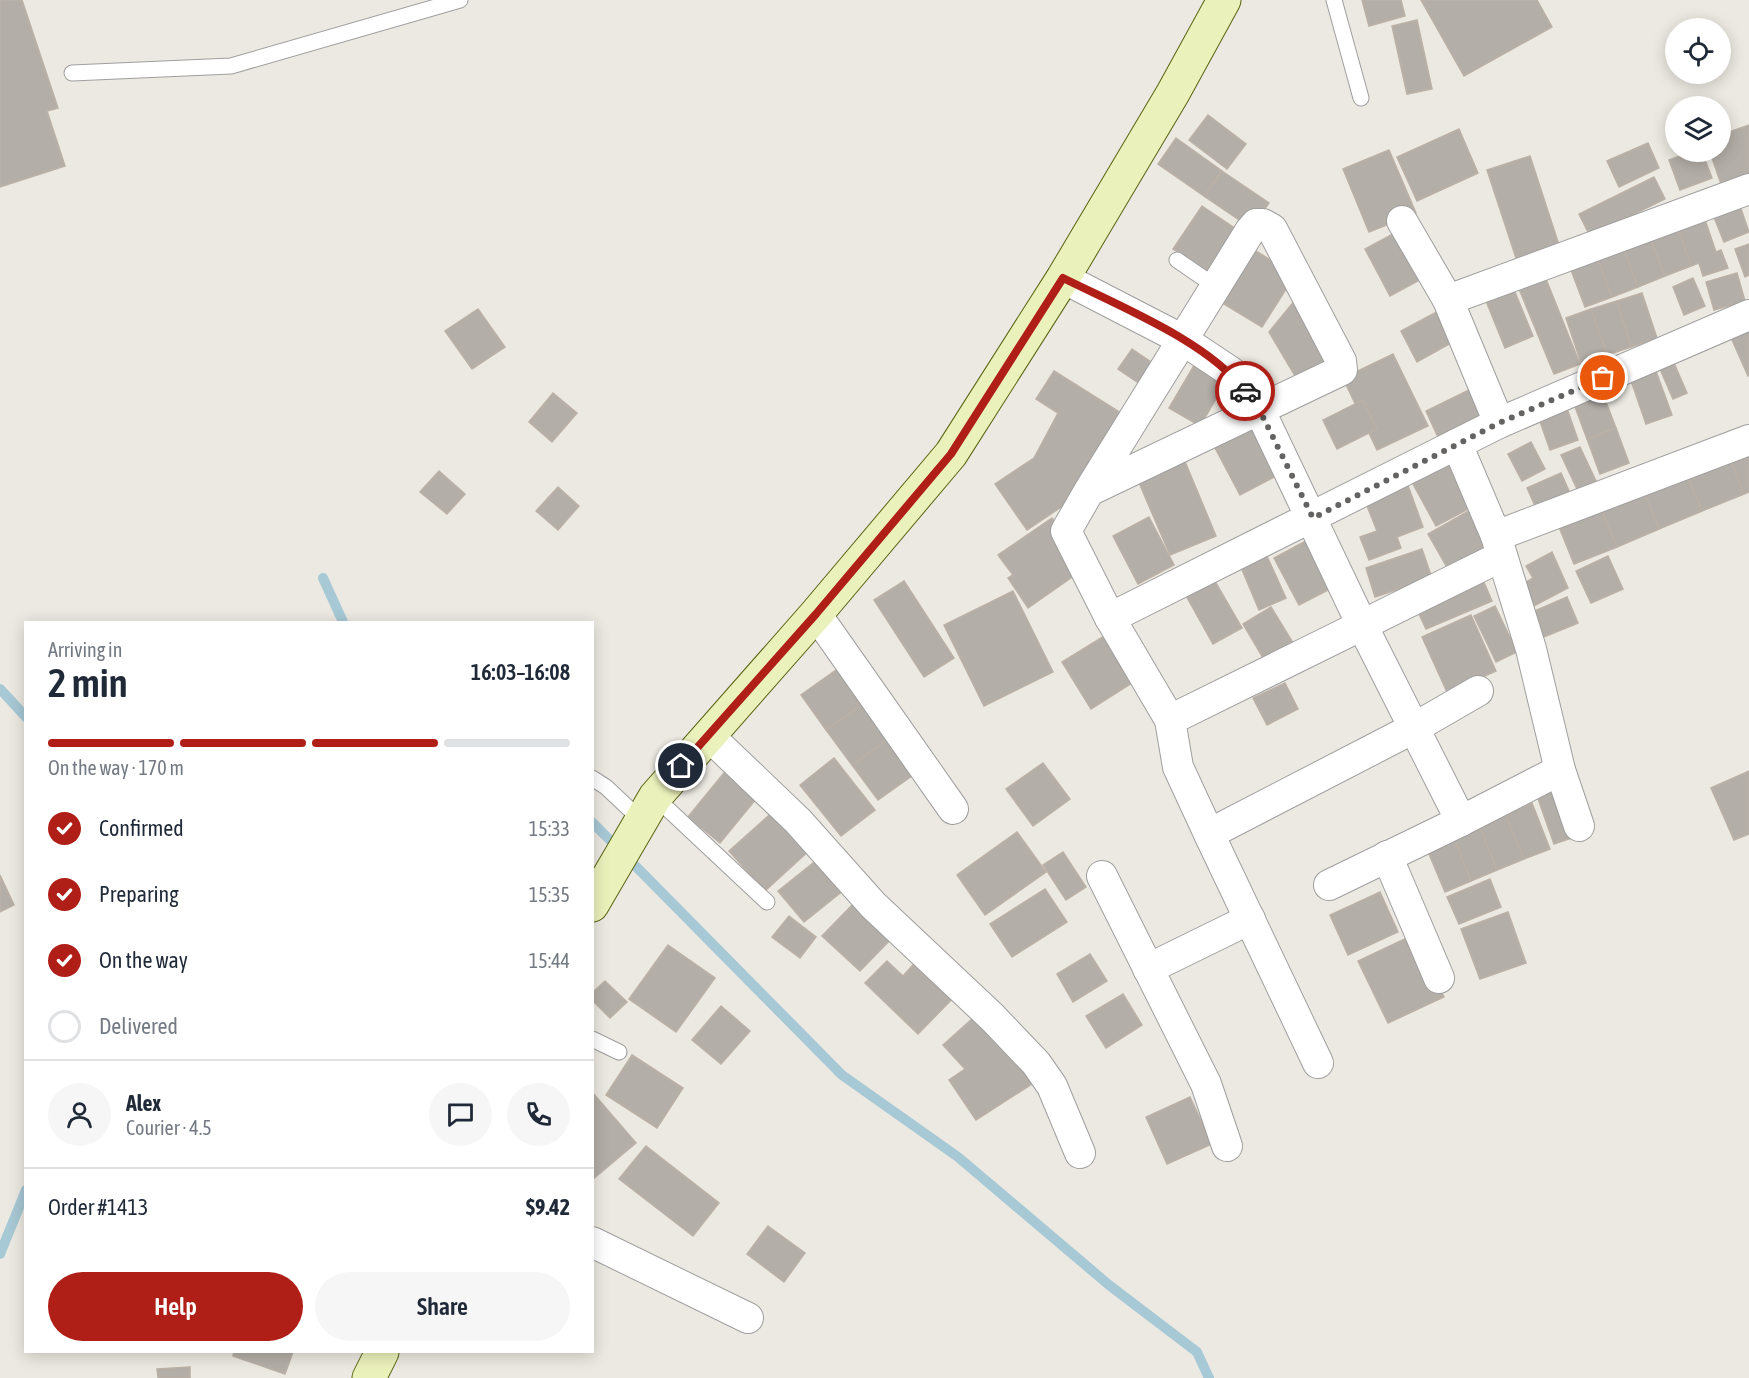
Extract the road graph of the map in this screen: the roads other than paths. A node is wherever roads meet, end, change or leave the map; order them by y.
1 (460, 0) edge
2 (1224, 0) edge
3 (1334, 0) edge
4 (72, 73) dead end
5 (1361, 98) dead end
6 (1749, 189) edge
7 (1402, 221) dead end
8 (1178, 260) dead end
9 (1063, 278) junction
10 (1215, 286) junction
11 (1448, 300) junction
12 (1749, 315) edge
13 (1183, 340) junction
14 (1260, 411) junction
15 (1499, 423) junction
16 (1749, 440) edge
17 (1457, 444) junction
18 (1089, 491) junction
19 (1313, 518) junction
20 (1499, 546) junction
21 (816, 614) junction
22 (1110, 618) junction
23 (1362, 625) junction
24 (1478, 691) dead end
25 (1170, 720) junction
26 (1414, 728) junction
27 (708, 735) junction
28 (1560, 770) junction
29 (594, 779) edge
30 (952, 809) dead end
31 (642, 817) junction
32 (1461, 821) junction
33 (1579, 826) dead end
34 (1209, 834) junction
35 (1386, 856) junction
36 (1102, 876) dead end
37 (1329, 885) dead end
38 (594, 901) edge
39 (767, 902) dead end
40 (1250, 919) junction
41 (1148, 969) junction
42 (1439, 978) dead end
43 (594, 1040) edge
44 (619, 1052) dead end
45 (1318, 1063) dead end
46 (1227, 1146) dead end
47 (1080, 1153) dead end
48 (594, 1243) edge
49 (748, 1318) dead end
50 (382, 1353) edge
51 (369, 1378) edge

1 - 4 lane
2 - 9 street
3 - 5 lane
6 - 11 street
7 - 11 street
8 - 10 lane
9 - 13 street
9 - 21 street
10 - 13 street
10 - 14 street
11 - 15 street
12 - 15 street
13 - 14 street
13 - 18 street
14 - 18 street
14 - 19 street
15 - 17 street
16 - 20 street
17 - 19 street
17 - 20 street
18 - 22 street
19 - 22 street
19 - 23 street
20 - 23 street
20 - 28 street
21 - 27 street
21 - 30 street
22 - 25 street
23 - 25 street
23 - 26 street
24 - 26 street
25 - 34 street
26 - 32 street
26 - 34 street
27 - 31 street
27 - 47 street
28 - 32 street
28 - 33 street
29 - 31 lane
31 - 38 street
31 - 39 lane
32 - 35 street
34 - 40 street
35 - 37 street
35 - 42 street
36 - 41 street
40 - 41 street
40 - 45 street
41 - 46 street
43 - 44 lane
48 - 49 street
50 - 51 street

